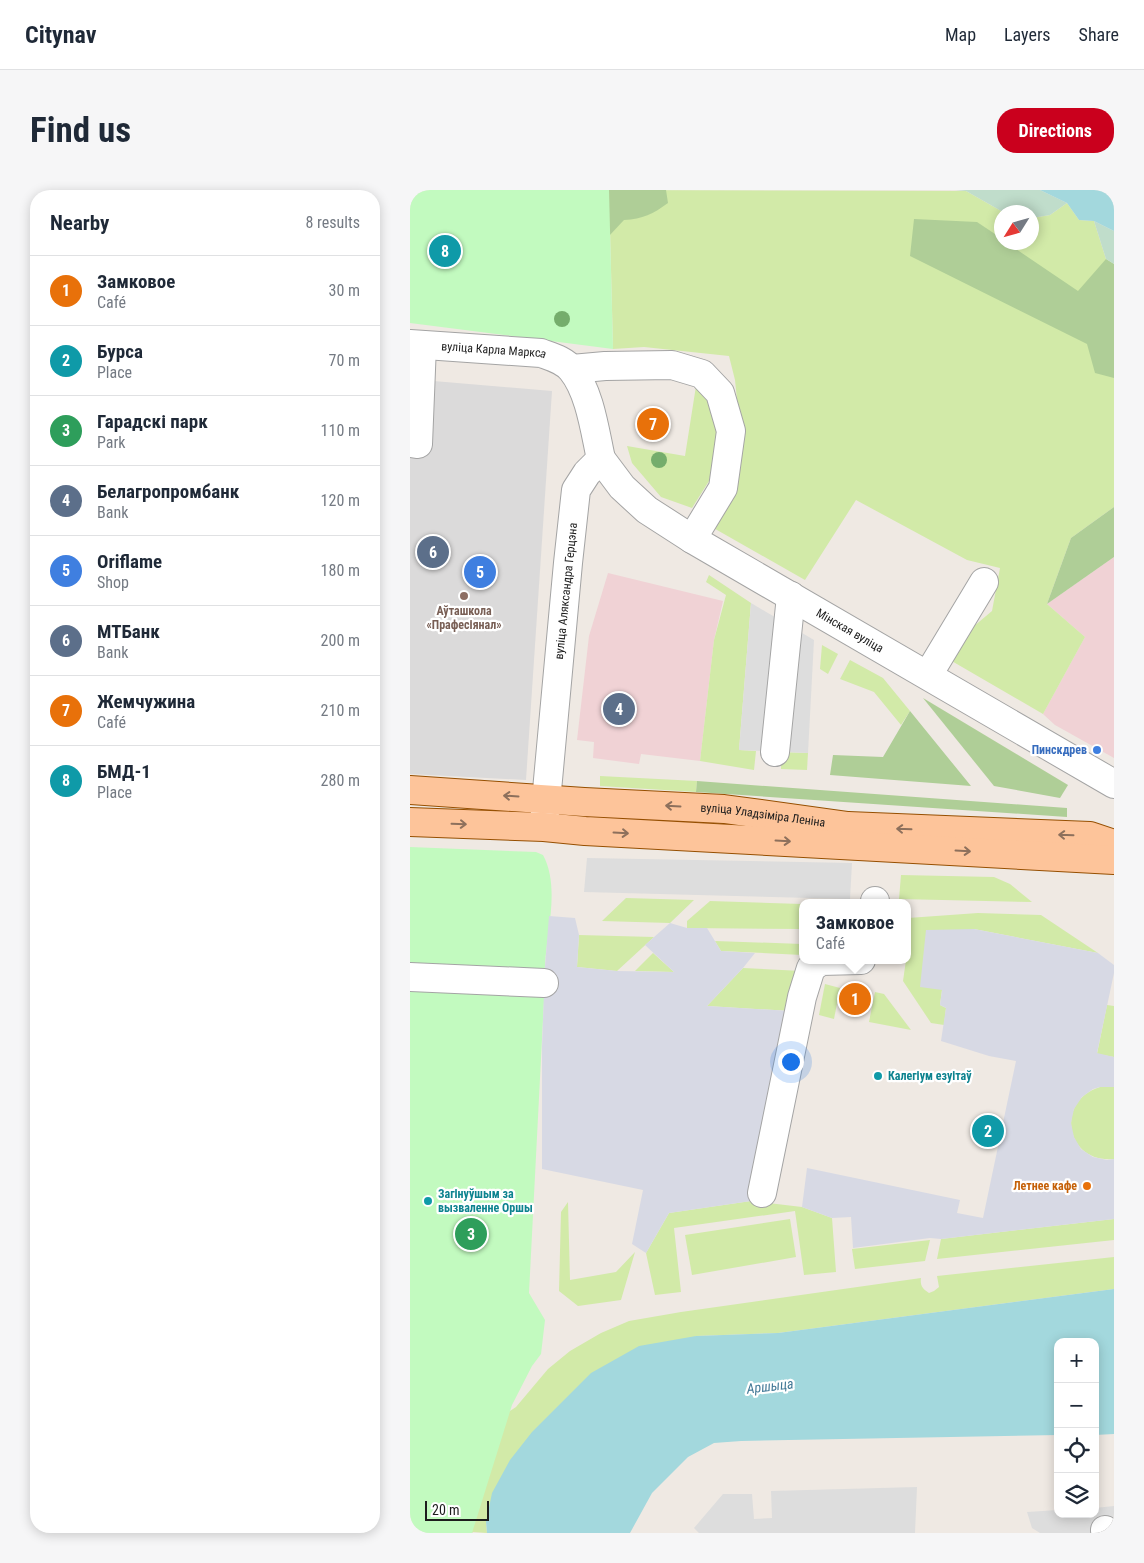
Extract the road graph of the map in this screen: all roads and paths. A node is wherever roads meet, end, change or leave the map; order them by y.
1 (416, 344) edge
2 (572, 369) junction
3 (410, 443) edge
4 (601, 459) junction
5 (692, 539) junction
6 (984, 582) dead end
7 (792, 596) junction
8 (928, 675) junction
9 (775, 752) dead end
10 (1114, 784) edge
11 (410, 790) edge
12 (547, 798) junction
13 (410, 822) edge
14 (544, 827) junction
15 (1114, 844) edge
16 (1114, 860) edge
17 (817, 964) edge
18 (410, 977) edge
19 (544, 983) dead end
20 (762, 1193) dead end

1 - 2 street, вуліца Карла Маркса
1 - 3 street
2 - 4 street
2 - 5 street
4 - 5 street, Мінская вуліца
4 - 12 street, вуліца Аляксандра Герцэна
5 - 7 street, Мінская вуліца
6 - 8 street
7 - 8 street, Мінская вуліца
7 - 9 street
8 - 10 street, Мінская вуліца
12 -> 11 main road, вуліца Уладзіміра Леніна
12 - 14 street, вуліца Аляксандра Герцэна
15 -> 12 main road, вуліца Уладзіміра Леніна
13 -> 14 main road, вуліца Уладзіміра Леніна
14 -> 16 main road, вуліца Уладзіміра Леніна
17 - 20 street
18 - 19 street

